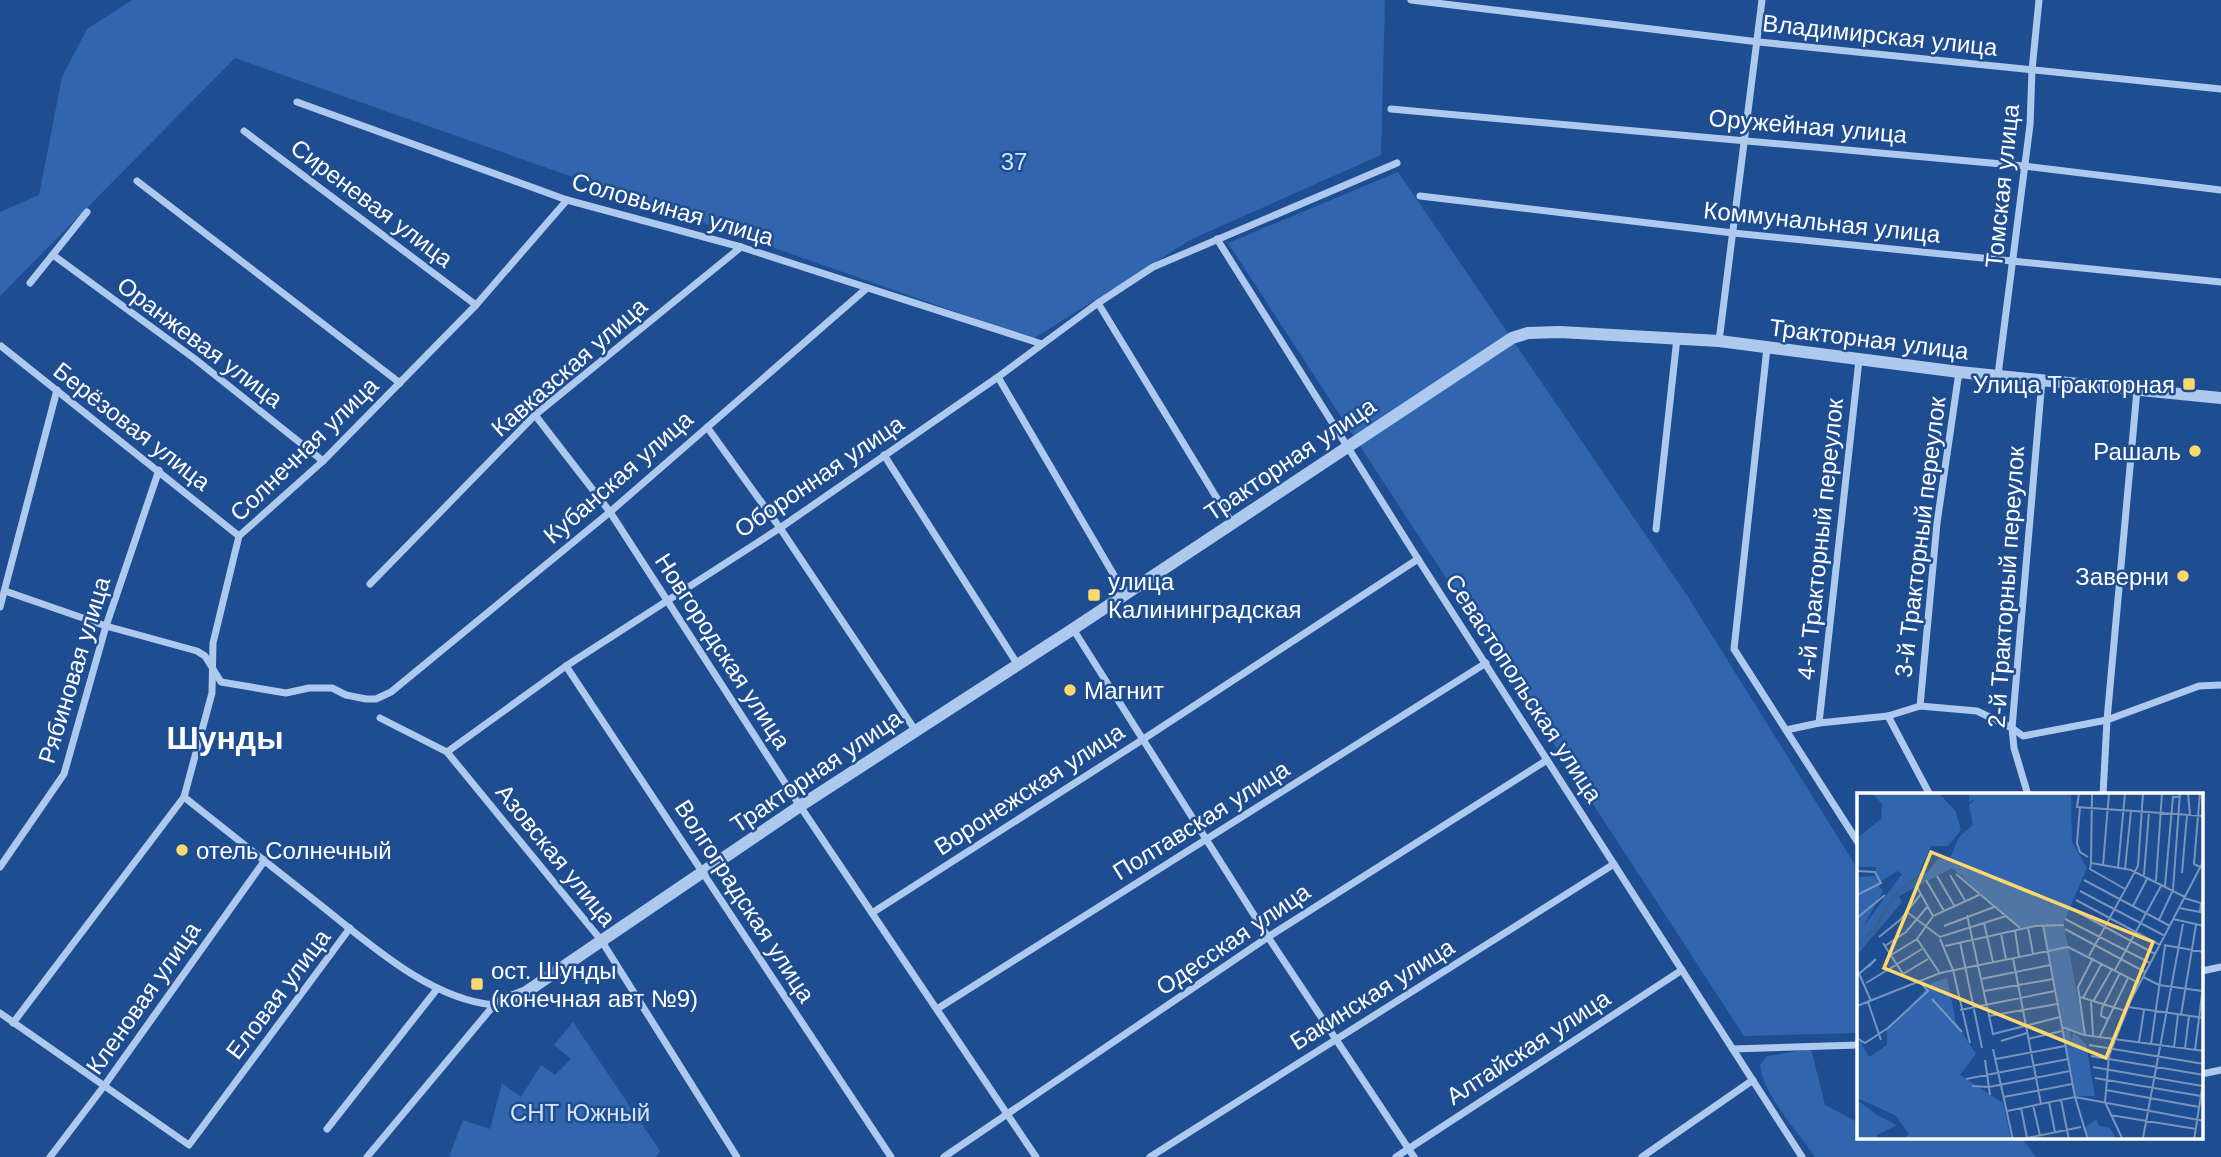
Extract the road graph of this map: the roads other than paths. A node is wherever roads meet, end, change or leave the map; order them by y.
1 (1410, 0) edge
2 (1762, 0) edge
3 (2039, 0) edge
4 (1759, 42) junction
5 (2032, 70) junction
6 (2221, 89) edge
7 (297, 102) dead end
8 (1391, 108) dead end
9 (244, 131) dead end
10 (1745, 139) junction
11 (1397, 163) dead end
12 (2024, 166) junction
13 (137, 181) dead end
14 (2221, 190) edge
15 (1420, 196) dead end
16 (567, 200) junction
17 (87, 212) dead end
18 (1733, 233) junction
19 (1217, 239) junction
20 (741, 247) junction
21 (53, 255) junction
22 (2014, 261) junction
23 (2221, 282) edge
24 (30, 284) dead end
25 (867, 288) junction
26 (1098, 303) junction
27 (476, 305) junction
28 (1677, 338) junction
29 (1719, 341) junction
30 (1042, 344) junction
31 (1, 346) edge
32 (1767, 348) junction
33 (1859, 360) junction
34 (1959, 372) junction
35 (1998, 375) junction
36 (998, 377) junction
37 (2042, 380) junction
38 (400, 383) junction
39 (57, 390) junction
40 (2137, 390) junction
41 (2221, 398) edge
42 (535, 415) junction
43 (707, 427) junction
44 (1347, 446) junction
45 (884, 455) junction
46 (323, 461) junction
47 (159, 470) junction
48 (610, 512) junction
49 (1232, 523) junction
50 (780, 528) junction
51 (1657, 529) dead end
52 (239, 537) junction
53 (1418, 559) junction
54 (370, 584) dead end
55 (5, 591) junction
56 (1125, 594) junction
57 (668, 599) junction
58 (0, 607) edge
59 (106, 626) junction
60 (1073, 629) junction
61 (1486, 663) junction
62 (1018, 665) junction
63 (566, 666) junction
64 (214, 667) junction
65 (2221, 685) edge
66 (1920, 706) junction
67 (1888, 716) junction
68 (380, 718) dead end
69 (2107, 720) junction
70 (1819, 723) junction
71 (2012, 728) junction
72 (915, 730) junction
73 (1786, 730) junction
74 (1142, 740) junction
75 (447, 752) junction
76 (1547, 760) junction
77 (1929, 793) edge
78 (2027, 793) edge
79 (2102, 793) edge
80 (184, 797) junction
81 (800, 806) junction
82 (1207, 839) junction
83 (1857, 841) edge
84 (265, 860) junction
85 (1614, 864) junction
86 (0, 867) edge
87 (703, 872) junction
88 (872, 913) junction
89 (350, 928) junction
90 (1268, 937) junction
91 (601, 940) junction
92 (1682, 970) junction
93 (437, 989) junction
94 (494, 1004) junction
95 (937, 1009) junction
96 (0, 1013) edge
97 (13, 1023) junction
98 (1335, 1039) junction
99 (1857, 1045) edge
100 (1733, 1049) junction
101 (1753, 1080) junction
102 (104, 1086) junction
103 (1007, 1114) junction
104 (327, 1129) dead end
105 (1409, 1148) junction
106 (50, 1157) edge
107 (367, 1157) edge
108 (737, 1157) edge
109 (891, 1157) edge
110 (944, 1157) edge
111 (1036, 1157) edge
112 (1150, 1157) edge
113 (1396, 1157) edge
114 (1414, 1157) edge
115 (1642, 1157) edge
116 (1802, 1157) edge

1 - 4 street, Владимирская улица
2 - 4 street
3 - 5 street, Томская улица
4 - 5 street, Владимирская улица
4 - 10 street
5 - 6 street, Владимирская улица
5 - 12 street, Томская улица
7 - 16 street, Соловьиная улица
8 - 10 street, Оружейная улица
9 - 27 street, Сиреневая улица
10 - 12 street, Оружейная улица
10 - 18 street
11 - 19 street, Оборонная улица
12 - 14 street, Оружейная улица
12 - 22 street, Томская улица
13 - 38 street
15 - 18 street, Коммунальная улица
16 - 20 street, Соловьиная улица
16 - 27 street, Солнечная улица
17 - 21 street
18 - 22 street, Коммунальная улица
18 - 29 street
19 - 26 street, Оборонная улица
19 - 44 street, Севастопольская улица
20 - 25 street, Соловьиная улица
20 - 42 street, Кавказская улица
21 - 24 street
21 - 46 street, Оранжевая улица
22 - 23 street, Коммунальная улица
22 - 35 street, Томская улица
25 - 30 street, Соловьиная улица
25 - 43 street, Кубанская улица
26 - 30 street, Оборонная улица
26 - 49 street
27 - 38 street, Солнечная улица
28 - 29 street, Тракторная улица
28 - 44 street, Тракторная улица
28 - 51 street
29 - 32 street, Тракторная улица
30 - 36 street, Оборонная улица
31 - 39 street, Берёзовая улица
32 - 33 street, Тракторная улица
32 - 73 street
33 - 34 street, Тракторная улица
33 - 70 street, 4-й Тракторный переулок
34 - 35 street, Тракторная улица
34 - 66 street, 3-й Тракторный переулок
35 - 37 street, Тракторная улица
36 - 45 street, Оборонная улица
36 - 56 street
37 - 40 street, Тракторная улица
37 - 71 street, 2-й Тракторный переулок
38 - 46 street, Солнечная улица
39 - 47 street, Берёзовая улица
39 - 55 street
40 - 41 street, Тракторная улица
40 - 69 street
42 - 48 street, Новгородская улица
42 - 54 street, Кавказская улица
43 - 48 street, Кубанская улица
43 - 50 street
44 - 49 street, Тракторная улица
44 - 53 street, Севастопольская улица
45 - 50 street, Оборонная улица
45 - 62 street
46 - 52 street, Солнечная улица
47 - 52 street, Берёзовая улица
47 - 59 street, Рябиновая улица
48 - 57 street, Новгородская улица
48 - 64 street, Кубанская улица
49 - 56 street, Тракторная улица
50 - 57 street, Оборонная улица
50 - 72 street
52 - 64 street, Солнечная улица
53 - 61 street, Севастопольская улица
53 - 74 street, Воронежская улица
55 - 58 street
55 - 59 street
56 - 60 street, Тракторная улица
57 - 63 street, Оборонная улица
57 - 81 street, Новгородская улица
59 - 64 street
59 - 86 street, Рябиновая улица
60 - 62 street, Тракторная улица
60 - 74 street
61 - 76 street, Севастопольская улица
61 - 82 street, Полтавская улица
62 - 72 street, Тракторная улица
63 - 75 street, Оборонная улица
63 - 87 street, Волгоградская улица
64 - 80 street, Солнечная улица
65 - 69 street
66 - 67 street
66 - 71 street
67 - 70 street
67 - 77 street
68 - 75 street, Азовская улица
69 - 71 street
69 - 79 street
70 - 73 street
71 - 78 street, 2-й Тракторный переулок
72 - 81 street, Тракторная улица
73 - 83 street
74 - 82 street
74 - 88 street, Воронежская улица
75 - 91 street, Азовская улица
76 - 85 street, Севастопольская улица
76 - 90 street, Одесская улица
80 - 84 street
80 - 97 street, Солнечная улица
81 - 87 street, Тракторная улица
81 - 88 street, Новгородская улица
82 - 90 street
82 - 95 street, Полтавская улица
84 - 89 street
84 - 102 street, Кленовая улица
85 - 92 street, Севастопольская улица
85 - 98 street, Бакинская улица
87 - 91 street, Тракторная улица
87 - 109 street, Волгоградская улица
88 - 95 street, Новгородская улица
89 - 93 street
89 - 102 street, Еловая улица
90 - 98 street
90 - 103 street, Одесская улица
91 - 94 street, Тракторная улица
91 - 108 street, Азовская улица
92 - 100 street, Севастопольская улица
92 - 105 street, Алтайская улица
93 - 94 street
93 - 104 street
94 - 107 street
95 - 103 street, Новгородская улица
96 - 97 street
97 - 102 street
98 - 105 street
98 - 112 street, Бакинская улица
99 - 100 street
100 - 101 street, Севастопольская улица
101 - 115 street
101 - 116 street, Севастопольская улица
102 - 106 street, Кленовая улица
103 - 110 street, Одесская улица
103 - 111 street, Новгородская улица
105 - 113 street, Алтайская улица
105 - 114 street

